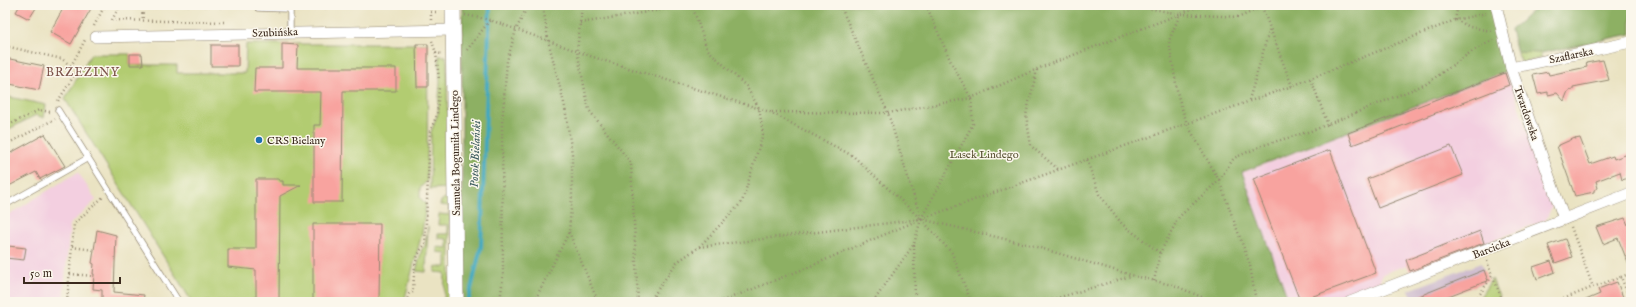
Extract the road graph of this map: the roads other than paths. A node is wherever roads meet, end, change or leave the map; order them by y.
1 (1496, 5) edge
2 (258, 8) dead end
3 (453, 8) edge
4 (453, 30) junction
5 (290, 32) junction
6 (96, 37) dead end
7 (1631, 42) edge
8 (1511, 68) junction
9 (57, 108) road end
10 (88, 158) junction
11 (1631, 193) edge
12 (5, 205) edge
13 (1567, 222) junction
14 (179, 302) edge
15 (456, 302) edge
16 (1350, 302) edge

1 - 8 street, Twardowska
2 - 5 lane
3 - 4 street, Samuela Bogumiła Lindego
4 - 5 street, Szubińska
4 - 15 street, Samuela Bogumiła Lindego
5 - 6 street, Szubińska
7 - 8 street, Szaflarska
8 - 13 street, Twardowska
9 - 10 lane
10 - 12 lane
10 - 14 lane
11 - 13 street, Barcicka
13 - 16 street, Barcicka

